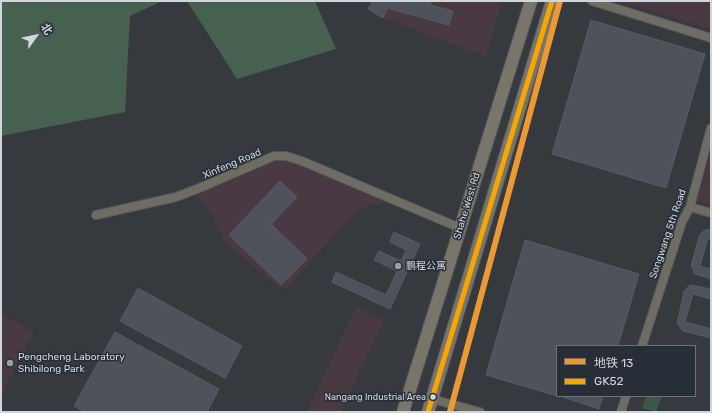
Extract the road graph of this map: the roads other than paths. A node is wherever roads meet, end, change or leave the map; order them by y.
1 (530, 1) edge
2 (552, 1) edge
3 (592, 1) edge
4 (711, 38) edge
5 (711, 128) edge
6 (690, 207) junction
7 (711, 213) edge
8 (96, 215) dead end
9 (460, 228) junction
10 (642, 345) edge
11 (626, 397) edge
12 (432, 399) junction
13 (404, 412) edge
14 (428, 412) edge
15 (480, 412) edge
16 (620, 412) edge

1 - 9 main road, Shahe West Rd
2 - 12 main road
3 - 4 street
5 - 6 street, Songwang 5th Road
6 - 7 street
6 - 10 street, Songwang 5th Road
8 - 9 street, Xinfeng Road
9 - 13 main road, Shahe West Rd
11 - 16 street
12 - 14 main road
12 - 15 street

